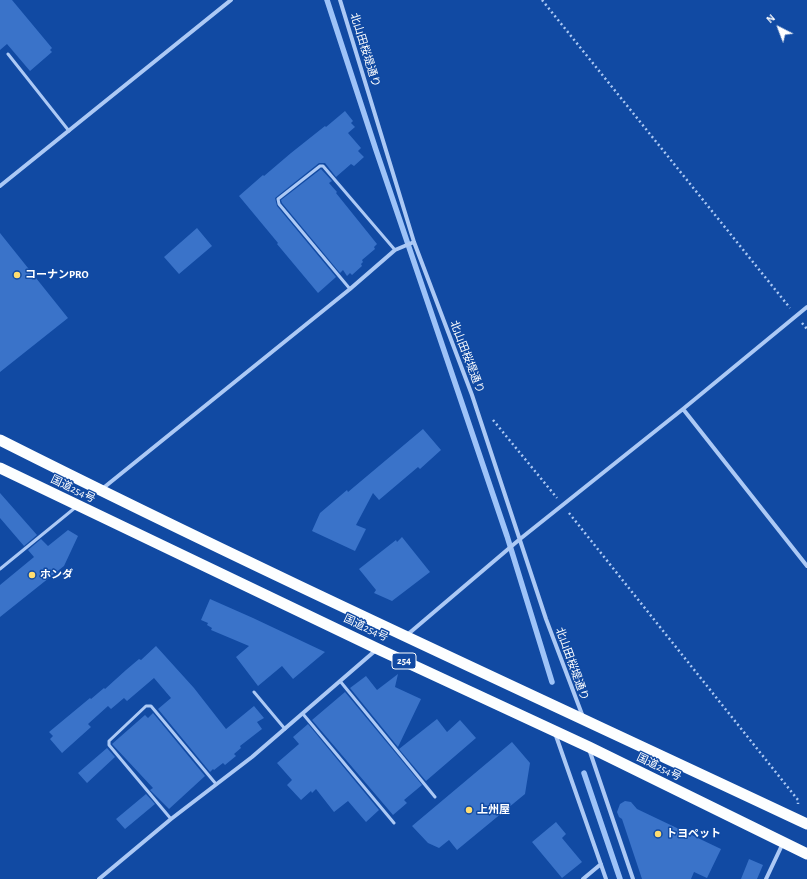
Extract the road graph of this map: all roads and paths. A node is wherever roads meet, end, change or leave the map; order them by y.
1 (231, 0) edge
2 (340, 0) edge
3 (542, 0) edge
4 (8, 54) dead end
5 (69, 131) junction
6 (0, 186) edge
7 (414, 242) junction
8 (395, 250) junction
9 (350, 289) junction
10 (807, 307) edge
11 (796, 316) junction
12 (807, 330) edge
13 (683, 409) junction
14 (492, 419) dead end
15 (0, 440) edge
16 (0, 468) edge
17 (100, 491) junction
18 (78, 506) junction
19 (563, 506) junction
20 (520, 539) junction
21 (807, 566) edge
22 (0, 569) edge
23 (406, 636) junction
24 (378, 649) junction
25 (340, 681) junction
26 (254, 692) dead end
27 (303, 714) junction
28 (583, 719) junction
29 (285, 729) junction
30 (554, 731) junction
31 (589, 747) junction
32 (216, 784) junction
33 (435, 796) dead end
34 (171, 819) junction
35 (804, 823) edge
36 (394, 824) dead end
37 (783, 843) junction
38 (807, 854) edge
39 (601, 864) junction
40 (99, 879) edge
41 (583, 879) edge
42 (606, 879) edge
43 (633, 879) edge
44 (766, 879) edge

1 - 5 street
2 - 7 street, 北山田桜堤通り
3 - 11 path
4 - 5 lane
5 - 6 street
7 - 8 street
7 - 20 street, 北山田桜堤通り
8 - 9 street
8 - 9 lane
9 - 17 street
10 - 11 street
11 - 12 path
11 - 13 street
13 - 19 street
13 - 21 street
14 - 19 path
15 - 17 highway, 国道254号 / 254
16 - 18 highway, 国道254号 / 254
17 - 23 highway, 国道254号 / 254
18 - 22 lane
18 - 24 highway, 国道254号 / 254
19 - 20 street
19 - 35 path
20 - 23 street
20 - 28 street, 北山田桜堤通り
23 - 28 highway, 国道254号 / 254
24 - 25 street
24 - 30 highway, 国道254号 / 254
25 - 27 street
25 - 33 lane
26 - 29 lane
27 - 29 street
27 - 36 lane
28 - 35 highway, 国道254号 / 254
29 - 32 street
30 - 31 highway, 国道254号 / 254
30 - 39 street
31 - 37 highway, 国道254号 / 254
31 - 43 street
32 - 34 street
32 - 34 lane
34 - 40 street
37 - 38 highway, 国道254号 / 254
37 - 44 street
39 - 41 street
39 - 42 street

